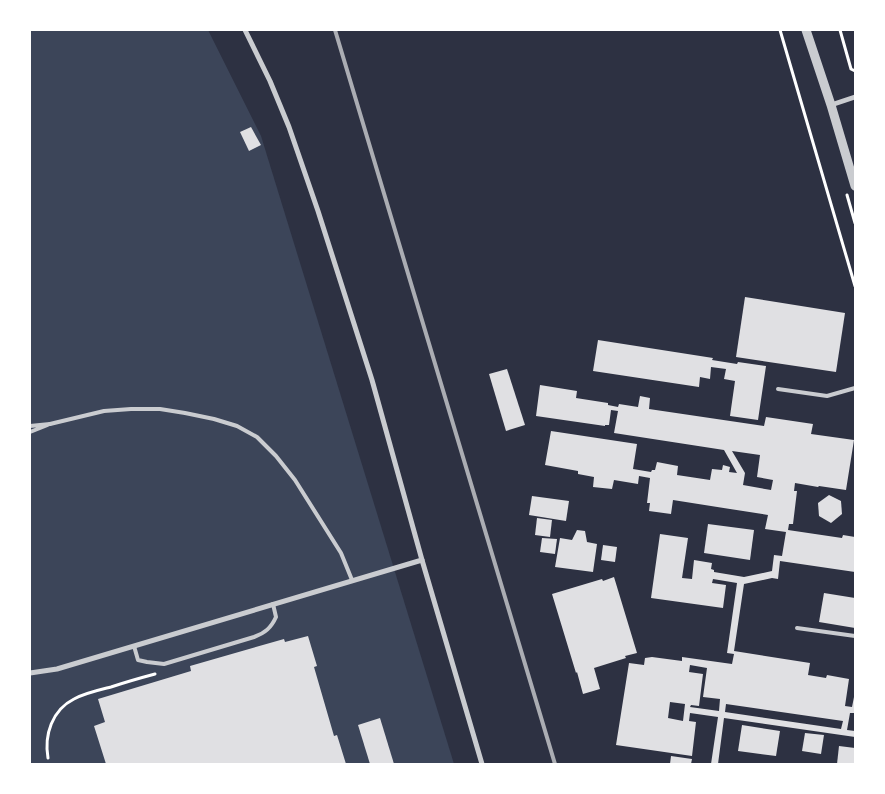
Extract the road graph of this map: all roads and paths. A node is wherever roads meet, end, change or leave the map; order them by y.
1 (245, 30) edge
2 (780, 30) edge
3 (806, 30) edge
4 (840, 30) edge
5 (855, 71) edge
6 (855, 98) edge
7 (831, 104) junction
8 (855, 186) edge
9 (855, 286) edge
10 (855, 388) edge
11 (778, 389) dead end
12 (50, 424) junction
13 (30, 426) edge
14 (30, 432) edge
15 (422, 560) junction
16 (352, 580) junction
17 (273, 604) junction
18 (797, 628) dead end
19 (855, 636) edge
20 (134, 646) junction
21 (30, 673) edge
22 (155, 674) dead end
23 (48, 758) dead end
24 (481, 764) edge

1 - 15 street
2 - 9 path
3 - 7 street
4 - 5 path
6 - 7 street
7 - 8 street
10 - 11 lane
12 - 13 lane
12 - 14 lane
12 - 16 lane
15 - 16 street
15 - 24 street
16 - 17 street
17 - 20 street
17 - 20 lane
18 - 19 lane
20 - 21 street
22 - 23 path

